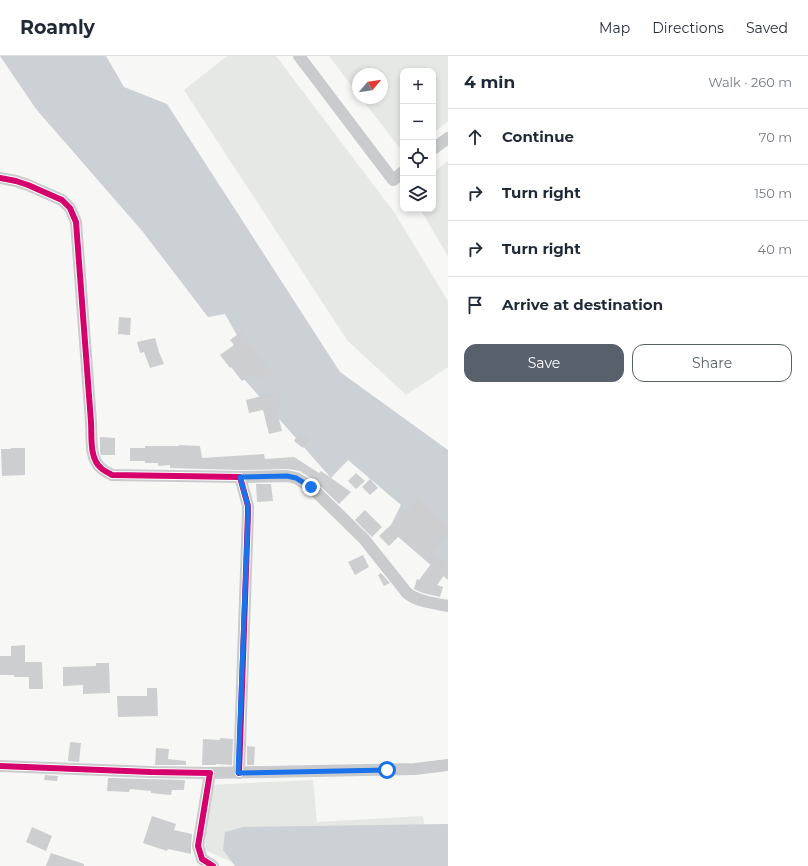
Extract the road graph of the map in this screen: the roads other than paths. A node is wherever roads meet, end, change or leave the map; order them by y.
1 (299, 56) edge
2 (448, 138) edge
3 (436, 147) edge
4 (400, 174) edge
5 (0, 178) edge
6 (240, 477) junction
7 (448, 606) edge
8 (448, 765) edge
9 (0, 766) edge
10 (210, 773) junction
11 (238, 773) junction
12 (213, 866) edge

1 - 4 street
2 - 3 street
5 - 6 street
6 - 7 street
6 - 11 street
8 - 11 street
9 - 10 street
10 - 11 street
10 - 12 street

